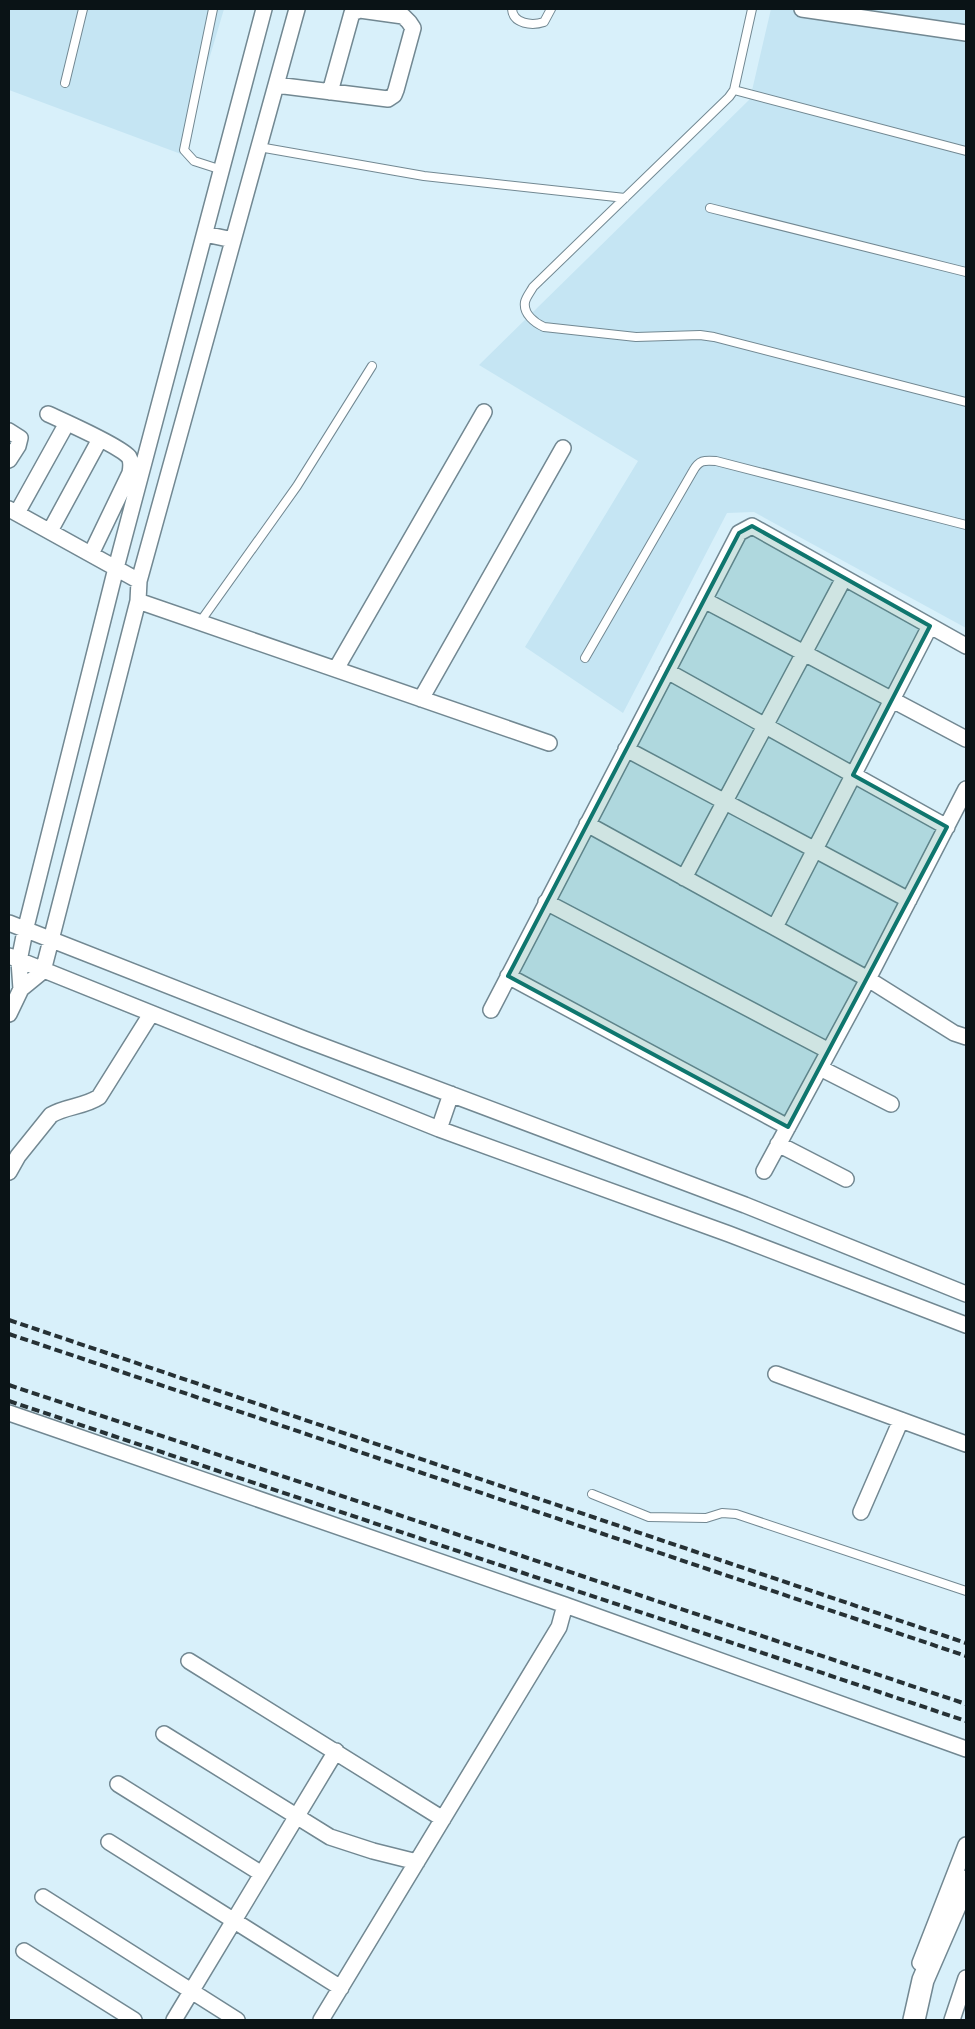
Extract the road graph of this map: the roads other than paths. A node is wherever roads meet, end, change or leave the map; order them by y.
1 (84, 9) edge
2 (213, 9) edge
3 (264, 9) edge
4 (298, 9) edge
5 (512, 9) edge
6 (552, 9) edge
7 (752, 9) edge
8 (802, 9) edge
9 (966, 32) edge
10 (65, 83) dead end
11 (276, 84) junction
12 (734, 90) junction
13 (330, 92) junction
14 (259, 147) junction
15 (966, 151) edge
16 (222, 170) junction
17 (625, 198) junction
18 (710, 208) dead end
19 (205, 234) junction
20 (233, 240) junction
21 (966, 272) edge
22 (372, 366) dead end
23 (966, 402) edge
24 (484, 412) dead end
25 (48, 414) dead end
26 (67, 423) junction
27 (9, 431) edge
28 (100, 439) junction
29 (563, 448) dead end
30 (9, 460) edge
31 (13, 511) edge
32 (966, 525) edge
33 (50, 531) junction
34 (90, 554) junction
35 (116, 568) junction
36 (844, 578) junction
37 (139, 581) junction
38 (704, 600) junction
39 (138, 601) junction
40 (200, 622) junction
41 (930, 626) junction
42 (966, 646) edge
43 (804, 653) junction
44 (585, 658) dead end
45 (336, 670) junction
46 (667, 670) junction
47 (421, 699) junction
48 (892, 700) junction
49 (765, 726) junction
50 (966, 739) edge
51 (549, 743) dead end
52 (626, 749) junction
53 (853, 775) junction
54 (966, 789) edge
55 (724, 802) junction
56 (587, 824) junction
57 (947, 827) junction
58 (814, 850) junction
59 (684, 878) junction
60 (909, 900) junction
61 (546, 902) junction
62 (9, 923) edge
63 (775, 927) junction
64 (25, 930) junction
65 (50, 940) junction
66 (14, 959) edge
67 (43, 971) junction
68 (508, 976) junction
69 (868, 979) junction
70 (21, 989) junction
71 (491, 1010) dead end
72 (9, 1014) edge
73 (151, 1014) junction
74 (966, 1036) edge
75 (829, 1051) junction
76 (820, 1068) junction
77 (451, 1094) junction
78 (891, 1104) dead end
79 (788, 1126) junction
80 (440, 1129) junction
81 (778, 1144) junction
82 (764, 1170) dead end
83 (9, 1172) edge
84 (846, 1179) dead end
85 (966, 1294) edge
86 (966, 1325) edge
87 (776, 1374) dead end
88 (9, 1413) edge
89 (901, 1420) junction
90 (966, 1444) edge
91 (592, 1494) dead end
92 (861, 1512) dead end
93 (966, 1591) edge
94 (565, 1605) junction
95 (189, 1661) dead end
96 (164, 1734) dead end
97 (966, 1749) edge
98 (336, 1751) junction
99 (118, 1784) dead end
100 (296, 1817) junction
101 (443, 1819) junction
102 (109, 1842) dead end
103 (966, 1845) edge
104 (417, 1862) junction
105 (262, 1874) junction
106 (966, 1882) edge
107 (43, 1898) dead end
108 (966, 1917) edge
109 (233, 1922) junction
110 (24, 1951) dead end
111 (966, 1978) edge
112 (341, 1988) junction
113 (192, 1990) junction
114 (134, 2020) edge
115 (174, 2020) edge
116 (237, 2020) edge
117 (322, 2020) edge
118 (905, 2020) edge
119 (914, 2020) edge
120 (928, 2020) edge
121 (952, 2020) edge

1 - 10 lane
2 - 16 lane
3 - 16 street
4 - 11 street
5 - 6 lane
7 - 12 lane
8 - 9 street
11 - 13 street
11 - 14 street
12 - 15 lane
12 - 17 lane
13 - 13 street
14 - 17 lane
14 - 20 street
16 - 19 street
17 - 23 lane
18 - 21 lane
19 - 20 street
19 - 35 street
20 - 37 street
22 - 40 lane
24 - 45 street
25 - 26 street
26 - 28 street
26 - 31 street
27 - 30 street
28 - 33 street
28 - 34 street
29 - 47 street
31 - 33 street
32 - 44 lane
33 - 34 street
34 - 35 street
35 - 37 street
35 - 64 street
36 - 38 street
36 - 41 street
36 - 43 street
37 - 39 street
38 - 43 street
38 - 46 street
39 - 40 street
39 - 65 street
40 - 45 street
41 - 42 street
41 - 48 street
43 - 48 street
43 - 49 street
45 - 47 street
46 - 49 street
46 - 52 street
47 - 51 street
48 - 50 street
48 - 53 street
49 - 53 street
49 - 55 street
52 - 55 street
52 - 56 street
53 - 57 street
53 - 58 street
54 - 57 street
55 - 58 street
55 - 59 street
56 - 59 street
56 - 61 street
57 - 60 street
58 - 60 street
58 - 63 street
59 - 63 street
60 - 69 street
61 - 68 street
61 - 75 street
62 - 64 street
63 - 69 street
64 - 65 street
64 - 66 street
65 - 67 street
65 - 77 street
66 - 67 street
66 - 70 street
67 - 70 street
67 - 73 street
68 - 71 street
68 - 79 street
69 - 74 street
69 - 75 street
70 - 72 street
73 - 80 street
73 - 83 street
75 - 76 street
76 - 78 street
76 - 79 street
77 - 80 street
77 - 85 street
79 - 81 street
80 - 86 street
81 - 82 street
81 - 84 street
87 - 89 street
88 - 94 street
89 - 90 street
89 - 92 street
91 - 93 lane
94 - 97 street
94 - 101 street
95 - 98 street
96 - 100 street
98 - 100 street
98 - 101 street
99 - 105 street
100 - 104 street
100 - 105 street
101 - 104 street
102 - 109 street
103 - 118 street
104 - 112 street
105 - 109 street
106 - 119 street
107 - 113 street
108 - 120 street
109 - 112 street
109 - 113 street
110 - 114 street
111 - 121 street
112 - 117 street
113 - 115 street
113 - 116 street

